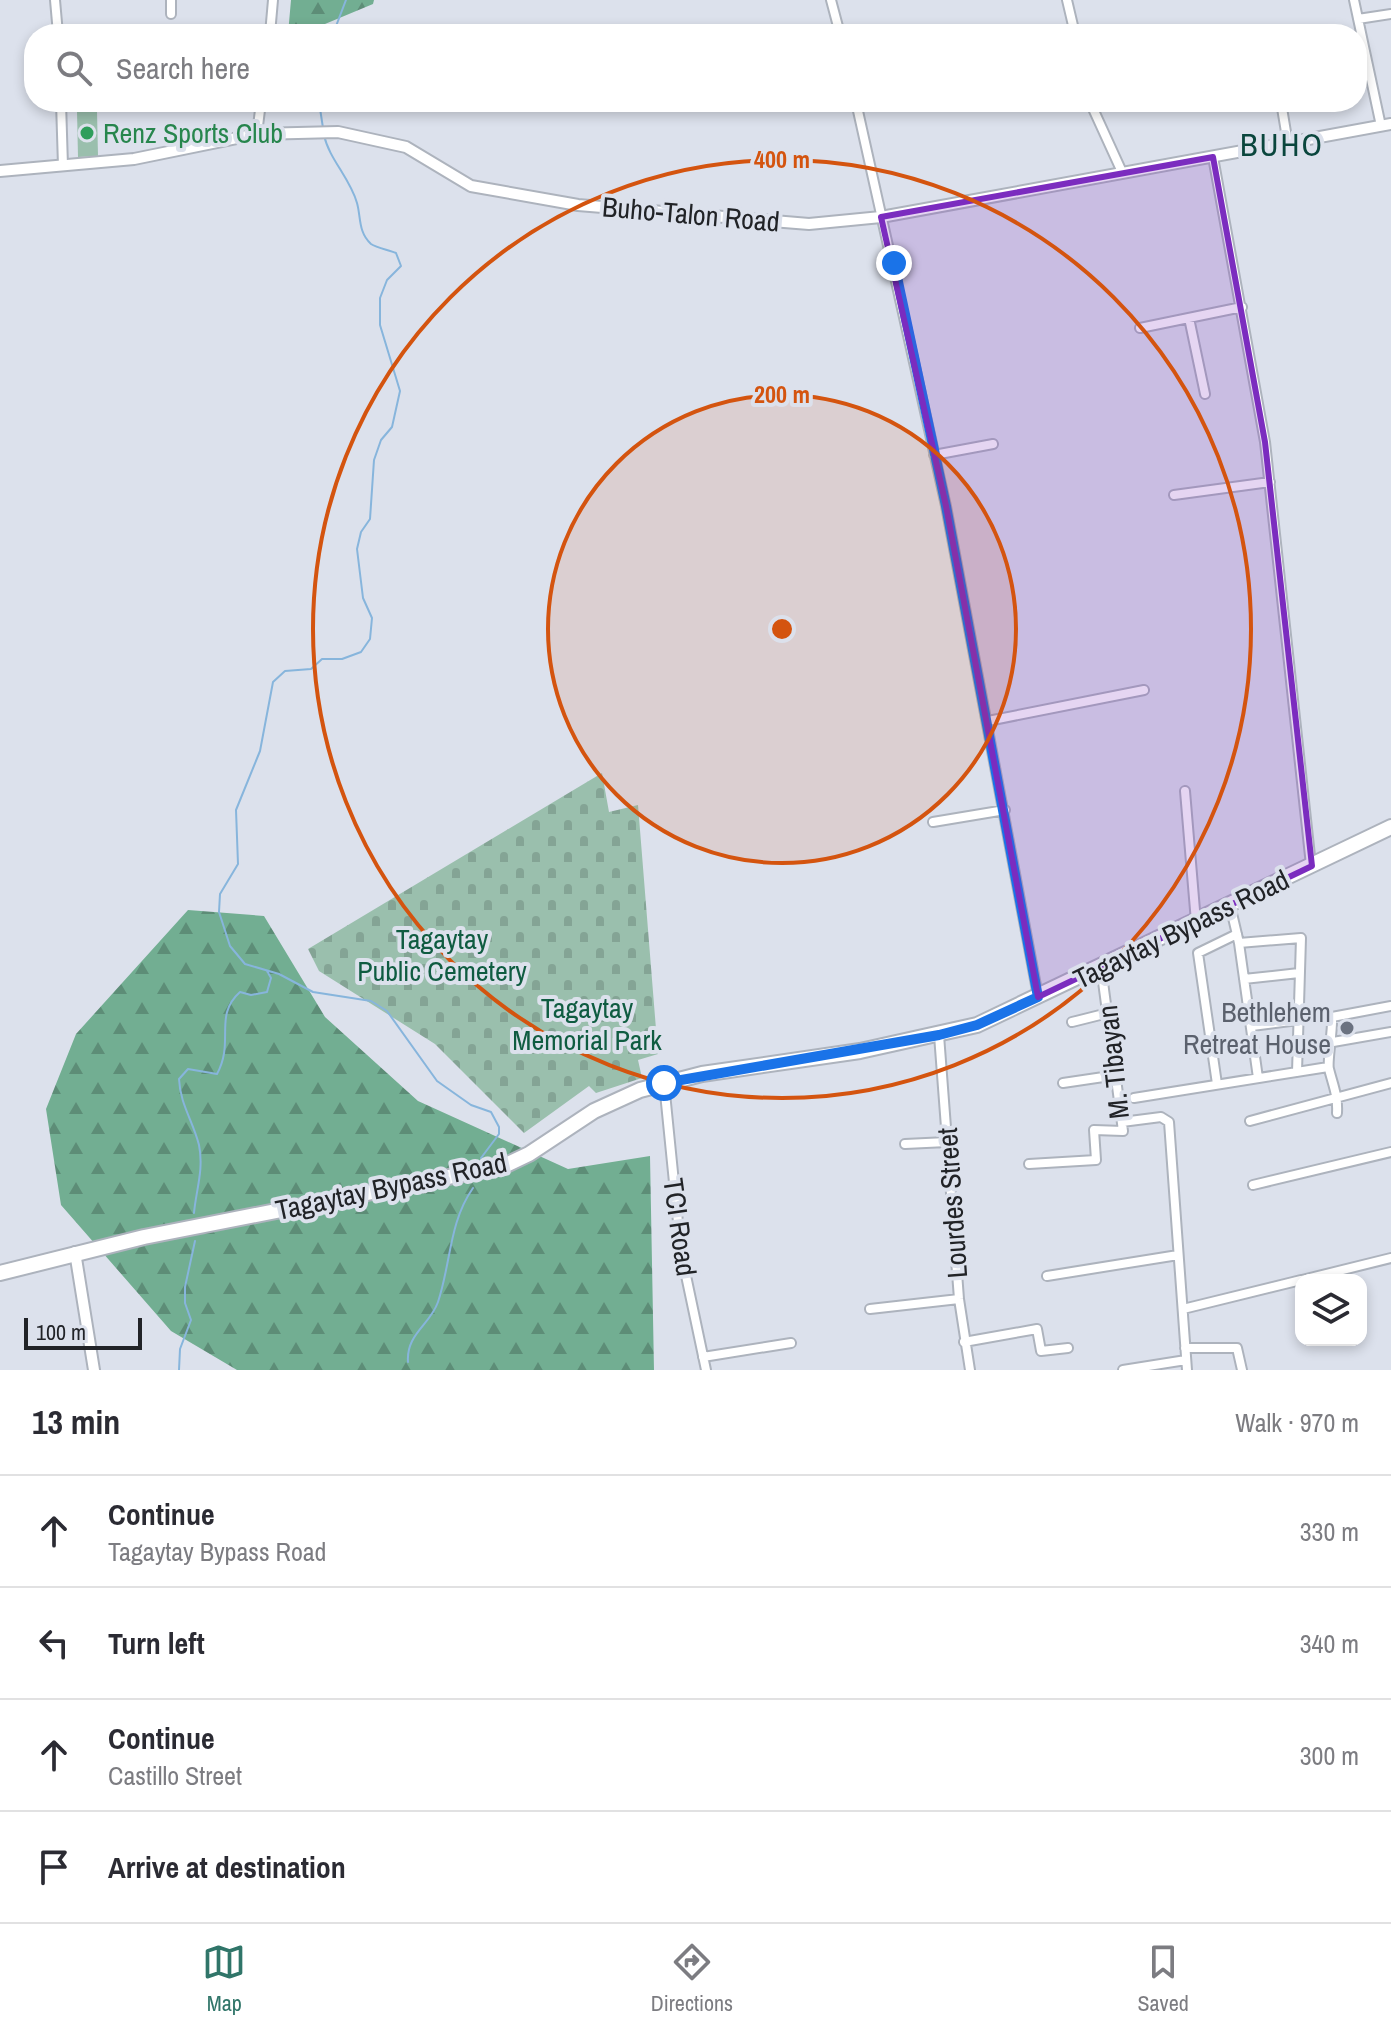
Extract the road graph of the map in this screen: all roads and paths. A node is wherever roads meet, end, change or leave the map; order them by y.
1 (55, 0) edge
2 (171, 0) edge
3 (273, 0) edge
4 (831, 0) edge
5 (1067, 0) edge
6 (1354, 0) edge
7 (171, 14) dead end
8 (1391, 14) edge
9 (1358, 19) junction
10 (57, 24) edge
11 (271, 24) edge
12 (837, 24) edge
13 (1073, 24) edge
14 (1359, 24) edge
15 (1367, 53) edge
16 (61, 112) edge
17 (260, 112) edge
18 (858, 112) edge
19 (1095, 112) edge
20 (1283, 112) edge
21 (1386, 125) edge
22 (257, 134) junction
23 (1288, 144) junction
24 (1213, 157) junction
25 (63, 166) junction
26 (0, 171) edge
27 (1122, 172) junction
28 (881, 217) junction
29 (1242, 307) junction
30 (1189, 318) junction
31 (1140, 328) dead end
32 (1205, 394) dead end
33 (993, 444) dead end
34 (934, 455) junction
35 (1270, 482) junction
36 (1174, 495) dead end
37 (1144, 690) dead end
38 (988, 721) junction
39 (1185, 791) dead end
40 (1005, 810) junction
41 (933, 822) dead end
42 (1391, 827) edge
43 (1312, 866) junction
44 (1230, 905) junction
45 (1196, 922) junction
46 (1238, 939) junction
47 (1101, 967) junction
48 (1299, 973) junction
49 (1244, 979) junction
50 (1038, 997) junction
51 (1391, 1006) edge
52 (1108, 1013) junction
53 (1298, 1020) junction
54 (1072, 1022) dead end
55 (1252, 1026) junction
56 (1391, 1032) edge
57 (939, 1035) junction
58 (1333, 1042) junction
59 (1328, 1067) junction
60 (1297, 1072) junction
61 (1117, 1075) junction
62 (1258, 1078) junction
63 (664, 1083) junction
64 (1063, 1083) dead end
65 (1391, 1083) edge
66 (1217, 1084) junction
67 (1338, 1095) junction
68 (1134, 1098) dead end
69 (1337, 1113) dead end
70 (1250, 1121) dead end
71 (1122, 1122) junction
72 (947, 1142) junction
73 (905, 1144) dead end
74 (1391, 1152) edge
75 (1029, 1164) dead end
76 (1253, 1185) dead end
77 (75, 1252) junction
78 (1178, 1255) junction
79 (1391, 1258) edge
80 (0, 1273) edge
81 (1326, 1274) edge
82 (1047, 1276) dead end
83 (1295, 1282) edge
84 (959, 1299) junction
85 (870, 1309) dead end
86 (1183, 1309) junction
87 (964, 1342) junction
88 (791, 1343) dead end
89 (1068, 1348) dead end
90 (1185, 1348) junction
91 (703, 1357) junction
92 (1186, 1360) junction
93 (94, 1370) edge
94 (706, 1370) edge
95 (970, 1370) edge
96 (1123, 1370) edge
97 (1187, 1370) edge
98 (1242, 1370) edge

1 - 10 street
2 - 7 street
3 - 11 street
4 - 12 street
5 - 13 street
6 - 9 street
8 - 9 street
9 - 14 street
15 - 21 street
16 - 25 street
17 - 22 street
18 - 28 street
19 - 27 street
20 - 23 street
21 - 23 street, Buho-Talon Road
22 - 25 street, Buho-Talon Road
22 - 28 street, Buho-Talon Road
23 - 24 street, Buho-Talon Road
24 - 27 street, Buho-Talon Road
24 - 29 street
25 - 26 street, Buho-Talon Road
27 - 28 street, Buho-Talon Road
28 - 34 street
29 - 30 street
29 - 35 street
30 - 31 street
30 - 32 street
33 - 34 street
34 - 38 street
35 - 36 street
35 - 43 street
37 - 38 street
38 - 40 street
39 - 45 street
40 - 41 street
40 - 50 street
42 - 43 main road, Tagaytay Bypass Road
43 - 44 main road, Tagaytay Bypass Road
44 - 45 main road, Tagaytay Bypass Road
44 - 46 street
45 - 47 main road, Tagaytay Bypass Road
46 - 48 street
46 - 49 street
46 - 66 street
47 - 50 main road, Tagaytay Bypass Road
47 - 52 street, M. Tibayan
48 - 49 street
48 - 53 street
49 - 55 street
50 - 57 main road, Tagaytay Bypass Road
51 - 58 street
52 - 54 street
52 - 61 street, M. Tibayan
53 - 55 street
53 - 60 street
55 - 62 street
56 - 58 street
57 - 63 main road, Tagaytay Bypass Road
57 - 72 street, Lourdes Street
58 - 59 street
59 - 60 street
59 - 67 street
60 - 62 street
61 - 64 street
61 - 71 street, M. Tibayan
62 - 66 street
63 - 77 main road, Tagaytay Bypass Road
63 - 91 street, TCI Road
65 - 67 street
66 - 68 street
67 - 69 street
67 - 70 street
71 - 75 street, M. Tibayan
71 - 78 street
72 - 73 street
72 - 84 street, Lourdes Street
74 - 76 street
77 - 80 main road, Tagaytay Bypass Road
77 - 93 street
78 - 82 street
78 - 86 street
79 - 81 street
83 - 86 street
84 - 85 street
84 - 87 street, Lourdes Street
86 - 90 street
87 - 89 street
87 - 95 street, Lourdes Street
88 - 91 street
90 - 92 street
90 - 98 street
91 - 94 street, TCI Road
92 - 96 street
92 - 97 street

